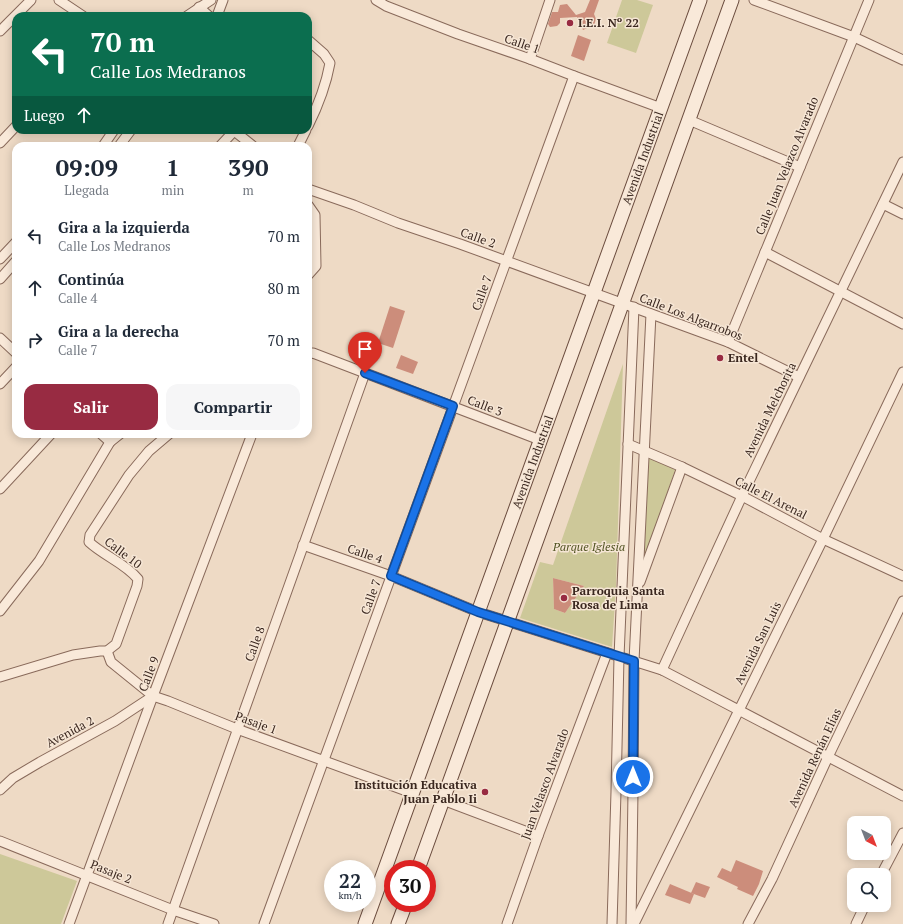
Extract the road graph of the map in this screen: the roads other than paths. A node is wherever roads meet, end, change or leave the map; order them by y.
1 (31, 0) edge
2 (59, 0) edge
3 (210, 0) edge
4 (223, 0) edge
5 (376, 0) edge
6 (550, 0) edge
7 (700, 0) edge
8 (732, 0) edge
9 (754, 0) edge
10 (869, 0) edge
11 (388, 3) edge
12 (199, 7) junction
13 (19, 12) edge
14 (77, 12) edge
15 (192, 12) edge
16 (205, 12) edge
17 (219, 12) edge
18 (12, 19) edge
19 (0, 31) edge
20 (854, 37) junction
21 (312, 44) edge
22 (530, 59) junction
23 (903, 60) edge
24 (574, 76) junction
25 (661, 108) junction
26 (312, 117) edge
27 (689, 120) junction
28 (12, 130) edge
29 (230, 134) edge
30 (239, 134) edge
31 (224, 142) edge
32 (248, 142) edge
33 (0, 143) edge
34 (903, 162) edge
35 (800, 167) junction
36 (312, 190) edge
37 (883, 204) junction
38 (312, 211) edge
39 (903, 214) edge
40 (12, 246) edge
41 (765, 252) junction
42 (0, 259) edge
43 (506, 261) junction
44 (12, 265) edge
45 (312, 270) edge
46 (0, 278) edge
47 (840, 291) junction
48 (594, 293) junction
49 (628, 305) junction
50 (651, 314) junction
51 (903, 324) edge
52 (0, 338) edge
53 (728, 342) junction
54 (12, 349) edge
55 (312, 353) edge
56 (12, 371) edge
57 (903, 372) edge
58 (365, 373) junction
59 (798, 377) junction
60 (0, 384) edge
61 (453, 406) junction
62 (47, 438) edge
63 (106, 438) edge
64 (115, 438) edge
65 (164, 438) edge
66 (250, 438) edge
67 (540, 440) junction
68 (110, 442) junction
69 (628, 444) junction
70 (644, 451) junction
71 (682, 467) junction
72 (0, 489) edge
73 (742, 496) junction
74 (823, 539) junction
75 (303, 545) junction
76 (391, 576) junction
77 (903, 576) edge
78 (637, 591) junction
79 (0, 594) edge
80 (9, 599) junction
81 (903, 602) edge
82 (0, 611) edge
83 (478, 612) junction
84 (508, 621) junction
85 (107, 651) junction
86 (607, 653) junction
87 (619, 657) junction
88 (634, 661) junction
89 (662, 670) junction
90 (0, 677) edge
91 (153, 696) junction
92 (739, 710) junction
93 (238, 729) junction
94 (828, 757) junction
95 (324, 760) junction
96 (0, 790) edge
97 (616, 792) junction
98 (633, 792) junction
99 (412, 793) junction
100 (903, 796) edge
101 (443, 800) junction
102 (903, 833) edge
103 (538, 836) junction
104 (0, 841) edge
105 (421, 860) edge
106 (885, 868) edge
107 (87, 876) junction
108 (173, 910) junction
109 (403, 912) edge
110 (862, 912) edge
111 (70, 924) edge
112 (168, 924) edge
113 (214, 924) edge
114 (264, 924) edge
115 (365, 924) edge
116 (398, 924) edge
117 (507, 924) edge
118 (612, 924) edge
119 (631, 924) edge
120 (634, 924) edge
121 (748, 924) edge
122 (856, 924) edge

1 - 13 street
2 - 14 street
3 - 12 street
4 - 17 street
5 - 11 street, Calle 1
6 - 22 street
7 - 25 street, Avenida Industrial
8 - 27 street
9 - 20 street
10 - 20 street, Calle Juan Velazco Alvarado
11 - 22 street, Calle 1
12 - 15 street
12 - 16 street
18 - 19 street
20 - 23 street
20 - 35 street, Calle Juan Velazco Alvarado
21 - 26 street
22 - 24 street, Calle 1
24 - 25 street, Calle 1
24 - 43 street, Calle 7
25 - 48 street, Avenida Industrial
27 - 35 street
27 - 49 street
28 - 33 street
29 - 31 street
30 - 32 street
34 - 37 street, Avenida Melchorita
35 - 41 street, Calle Juan Velazco Alvarado
36 - 43 street, Calle 2
37 - 39 street
37 - 47 street, Avenida Melchorita
38 - 45 street
40 - 42 street
41 - 47 street
41 - 53 street, Calle Juan Velazco Alvarado
43 - 48 street, Calle 2
43 - 61 street, Calle 7
44 - 46 street
47 - 51 street
47 - 59 street, Avenida Melchorita
48 - 49 street, Calle Los Algarrobos
48 - 67 street, Avenida Industrial
49 - 50 street, Calle Los Algarrobos
49 - 69 street
49 - 84 street
50 - 53 street, Calle Los Algarrobos
50 - 70 street
52 - 54 street
53 - 59 street, Calle Los Algarrobos
55 - 58 street, Calle 3
56 - 60 street
57 - 74 street, Avenida San Luis
58 - 61 street, Calle 3
58 - 75 street, Calle 8
59 - 73 street, Avenida Melchorita
61 - 67 street, Calle 3
61 - 76 street, Calle 7
62 - 72 street
63 - 68 street
64 - 68 street
65 - 85 street, Calle 10
66 - 91 street, Calle 9
67 - 83 street, Avenida Industrial
68 - 80 street
69 - 70 street, Calle El Arenal
69 - 87 street
70 - 71 street, Calle El Arenal
70 - 78 street
71 - 73 street, Calle El Arenal
71 - 78 street
73 - 74 street, Calle El Arenal
73 - 89 street, Avenida Melchorita
74 - 77 street, Calle El Arenal
74 - 92 street, Avenida San Luis
75 - 76 street, Calle 4
75 - 93 street, Calle 8
76 - 83 street, Calle 4
76 - 95 street, Calle 7
78 - 88 street
79 - 80 street
80 - 82 street
81 - 94 street, Avenida Renán Elías
83 - 84 street, Calle 4
83 - 99 street, Avenida Industrial
84 - 86 street, Calle 4
84 - 101 street
85 - 90 street
85 - 91 street, Pasaje 1
86 - 87 street, Calle 4
86 - 103 street, Juan Velasco Alvarado
87 - 88 street, Calle 4
87 - 97 street
88 - 89 street, Calle 4
88 - 98 street
89 - 92 street, Calle 4
91 - 93 street, Pasaje 1
91 - 96 street, Avenida 2
91 - 107 street, Calle 9
92 - 94 street, Calle 4
92 - 120 street, Avenida San Luis
93 - 95 street, Pasaje 1
93 - 108 street, Calle 8
94 - 100 street, Calle 4
94 - 121 street, Avenida Renán Elías
95 - 99 street, Pasaje 1
95 - 114 street, Calle 7
97 - 98 street
97 - 118 street
98 - 119 street
99 - 115 street, Avenida Industrial
101 - 103 street
101 - 105 street
102 - 106 street
103 - 117 street, Juan Velasco Alvarado
104 - 107 street, Pasaje 2
107 - 108 street, Pasaje 2
107 - 111 street, Calle 9
108 - 112 street, Calle 8
108 - 113 street, Pasaje 2
109 - 116 street
110 - 122 street

